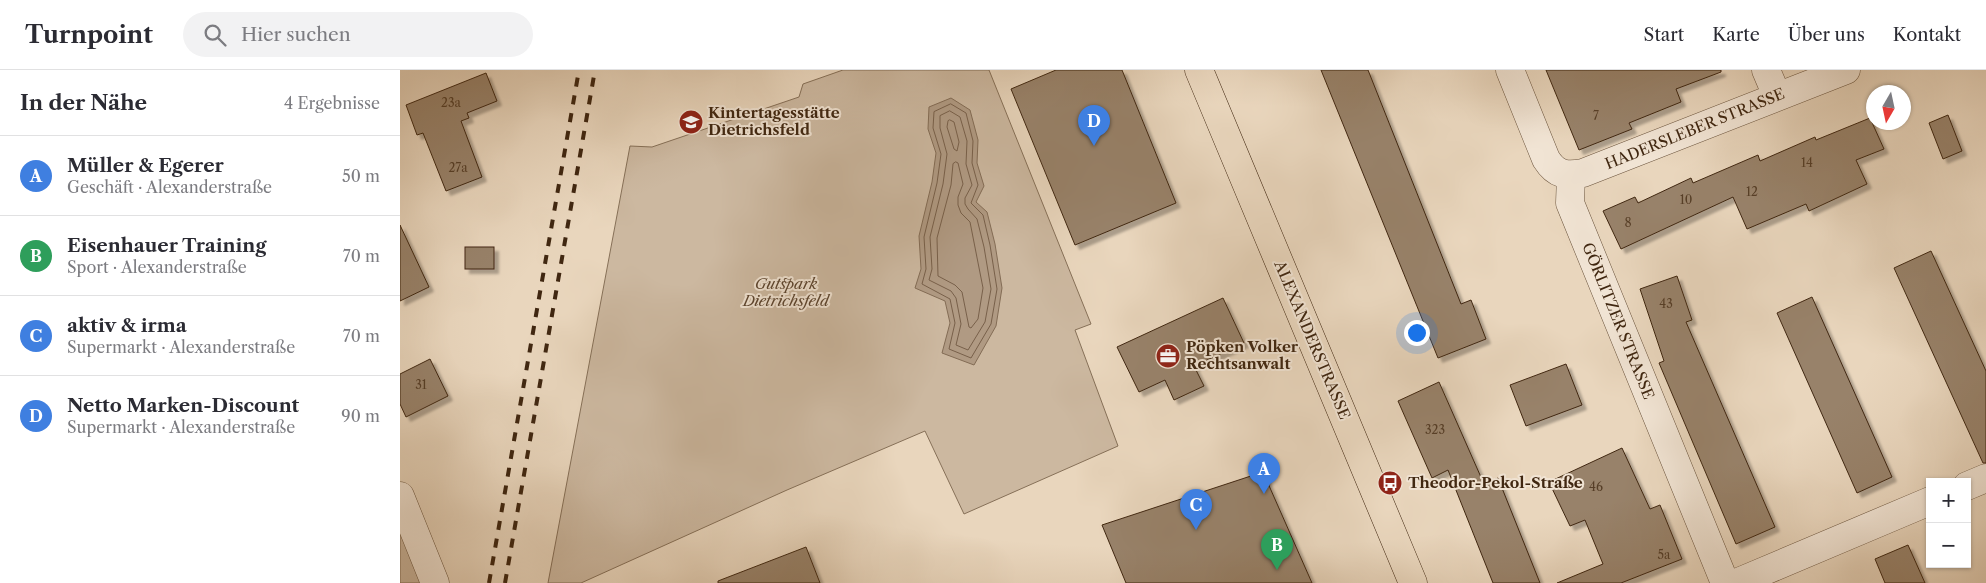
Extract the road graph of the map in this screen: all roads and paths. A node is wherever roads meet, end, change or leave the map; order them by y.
1 (1199, 70) edge
2 (1510, 70) edge
3 (1766, 70) edge
4 (1846, 70) edge
5 (1777, 96) junction
6 (1571, 175) junction
7 (1986, 478) edge
8 (1971, 484) edge
9 (400, 496) edge
10 (1926, 503) edge
11 (436, 583) edge
12 (1413, 583) edge
13 (1725, 583) edge
14 (1736, 583) edge

1 - 12 main road, ALEXANDERSTRASSE
2 - 6 street
3 - 5 street
4 - 5 street, HADERSLEBER STRASSE
5 - 6 street, HADERSLEBER STRASSE
6 - 13 street, GÖRLITZER STRASSE
7 - 8 street
9 - 11 street
10 - 14 street

